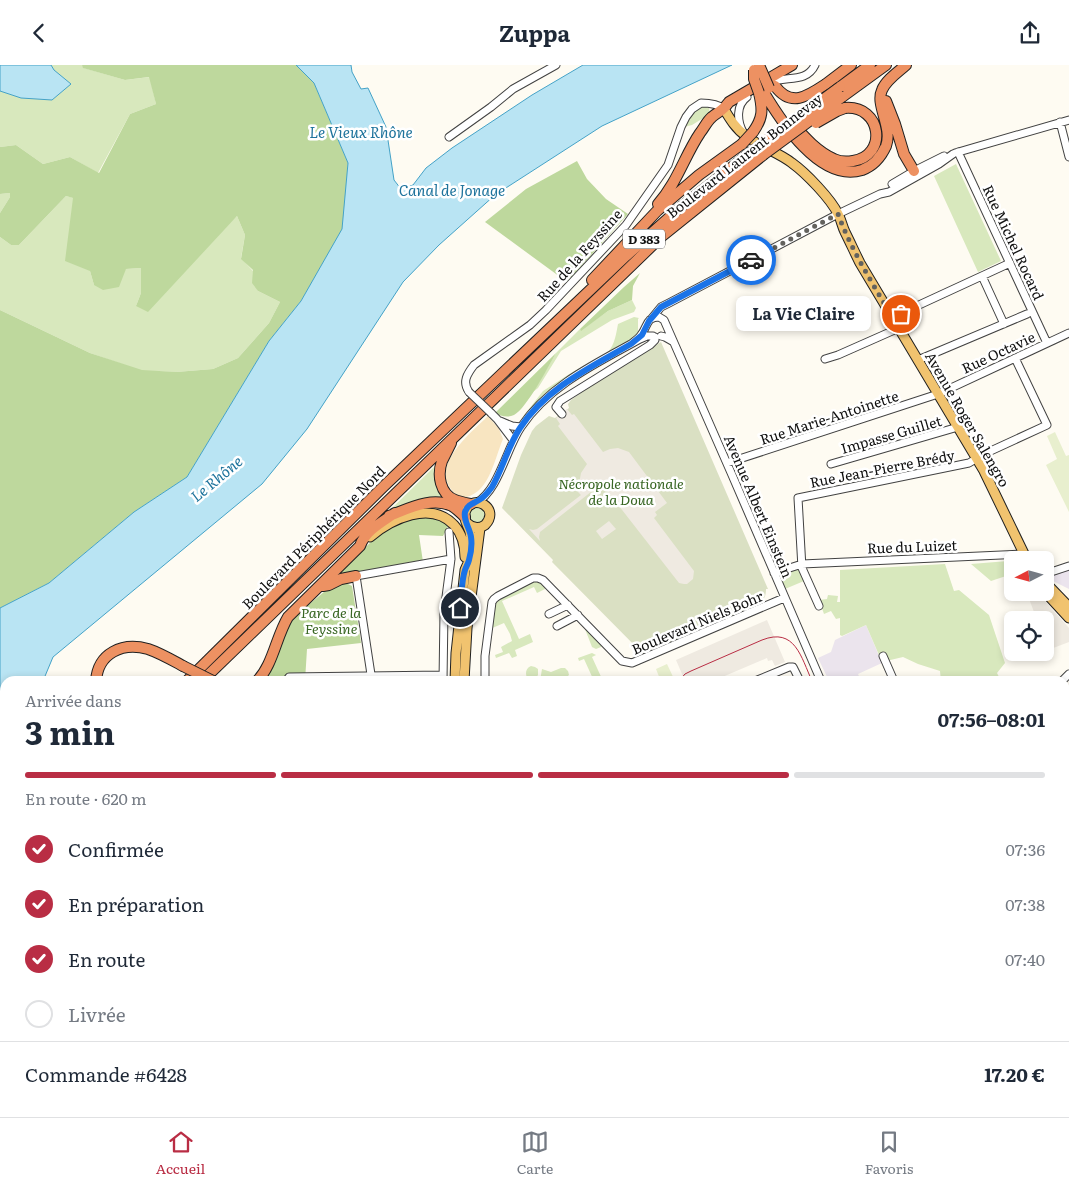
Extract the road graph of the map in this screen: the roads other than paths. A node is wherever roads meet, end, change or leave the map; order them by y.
1 (556, 65) edge
2 (792, 65) edge
3 (814, 65) edge
4 (851, 65) edge
5 (870, 65) edge
6 (886, 65) edge
7 (906, 65) edge
8 (756, 66) edge
9 (889, 80) junction
10 (767, 90) junction
11 (841, 92) junction
12 (747, 97) junction
13 (724, 109) junction
14 (1069, 120) edge
15 (1060, 122) junction
16 (449, 137) dead end
17 (747, 137) junction
18 (774, 146) junction
19 (758, 152) junction
20 (956, 153) junction
21 (1069, 157) edge
22 (860, 165) junction
23 (914, 174) junction
24 (838, 214) junction
25 (641, 229) junction
26 (1010, 263) junction
27 (982, 276) junction
28 (669, 303) junction
29 (1027, 314) dead end
30 (893, 317) junction
31 (649, 322) junction
32 (665, 323) junction
33 (1004, 324) junction
34 (899, 328) junction
35 (1069, 333) edge
36 (656, 336) junction
37 (541, 338) junction
38 (673, 341) junction
39 (1047, 343) junction
40 (631, 344) junction
41 (1015, 358) junction
42 (825, 359) dead end
43 (918, 360) junction
44 (938, 394) junction
45 (562, 413) dead end
46 (460, 414) joint
47 (497, 419) junction
48 (521, 427) junction
49 (958, 427) junction
50 (452, 440) junction
51 (513, 440) junction
52 (976, 459) junction
53 (727, 463) junction
54 (831, 464) dead end
55 (492, 486) junction
56 (473, 503) junction
57 (488, 509) junction
58 (395, 513) junction
59 (466, 520) junction
60 (365, 524) junction
61 (480, 528) junction
62 (450, 532) dead end
63 (360, 546) junction
64 (1023, 551) edge
65 (1004, 558) edge
66 (451, 559) junction
67 (802, 564) junction
68 (1069, 566) edge
69 (465, 570) junction
70 (1054, 571) edge
71 (774, 573) junction
72 (356, 576) junction
73 (319, 587) junction
74 (1054, 591) edge
75 (784, 598) junction
76 (1053, 601) edge
77 (568, 605) junction
78 (819, 606) dead end
79 (1069, 607) edge
80 (549, 614) dead end
81 (578, 615) junction
82 (1069, 619) edge
83 (557, 626) dead end
84 (883, 656) dead end
85 (209, 660) junction
86 (97, 676) edge
87 (185, 676) edge
88 (192, 676) edge
89 (203, 676) edge
90 (207, 676) edge
91 (261, 676) edge
92 (372, 676) edge
93 (442, 676) edge
94 (455, 676) edge
95 (464, 676) edge
96 (485, 676) edge
97 (767, 676) edge
98 (798, 676) edge
99 (819, 676) edge
100 (892, 676) edge

1 - 16 street
2 - 13 highway
3 - 12 street
4 - 10 highway
5 - 11 highway, Boulevard Laurent Bonnevay / D 383
6 - 11 highway, Boulevard Laurent Bonnevay / D 383
7 - 9 highway
8 - 10 highway
8 - 10 highway, bridge
9 - 22 highway
9 - 23 highway
10 - 17 highway
10 - 22 highway
11 - 18 highway, Boulevard Laurent Bonnevay / D 383, bridge
11 - 19 highway, Boulevard Laurent Bonnevay / D 383, bridge
12 - 13 street
12 - 17 street
13 - 17 main road, Avenue Roger Salengro
13 - 25 highway
13 - 47 street, Rue de la Feyssine, bridge
14 - 15 street
15 - 20 street
15 - 21 street
17 - 24 main road, Avenue Roger Salengro
17 - 25 highway
18 - 19 highway, Boulevard Laurent Bonnevay / D 383, bridge
18 - 22 highway, bridge
19 - 37 highway, Boulevard Laurent Bonnevay / D 383
19 - 50 highway, Boulevard Laurent Bonnevay / D 383
20 - 23 street
20 - 26 street, Rue Michel Rocard
23 - 24 street
24 - 28 street
24 - 30 main road, Avenue Roger Salengro
25 - 37 highway
26 - 27 street
26 - 39 street, Rue Michel Rocard
27 - 30 street
27 - 33 street
28 - 31 street
28 - 32 street
29 - 33 street
30 - 34 main road, Avenue Roger Salengro
31 - 32 street
31 - 36 street
31 - 40 street
32 - 36 street
32 - 38 street, Avenue Albert Einstein
33 - 43 street
34 - 42 street
34 - 43 main road, Avenue Roger Salengro
35 - 39 street, Rue Octavie
36 - 38 street
36 - 40 street
36 - 45 street
37 - 46 highway, Boulevard Laurent Bonnevay / D 383
38 - 53 street, Avenue Albert Einstein
39 - 41 street, Rue Octavie
40 - 48 street
41 - 44 street, Rue Octavie
41 - 52 street
43 - 44 main road, Avenue Roger Salengro
44 - 49 main road, Avenue Roger Salengro
44 - 53 street, Rue Marie-Antoinette
46 - 85 highway, Boulevard Périphérique Nord
47 - 48 street, Rue de la Feyssine
47 - 51 street, Rue de la Feyssine
48 - 51 street
49 - 52 main road, Avenue Roger Salengro
49 - 54 street, Impasse Guillet
50 - 56 highway
50 - 60 highway, Boulevard Périphérique Nord
51 - 55 street
52 - 64 main road, Avenue Roger Salengro
52 - 67 street, Rue Jean-Pierre Brédy
53 - 71 street, Avenue Albert Einstein
55 - 56 street
55 - 57 street
56 - 57 main road
56 - 59 main road
57 - 61 main road
58 - 59 highway
58 - 60 highway
58 - 63 highway
59 - 61 main road
59 - 69 main road
60 - 90 highway, Boulevard Périphérique Nord
61 - 95 main road
62 - 66 street
63 - 69 main road
63 - 73 highway
65 - 67 street, Rue du Luizet
66 - 72 street
66 - 93 street
67 - 71 street, Rue du Luizet
67 - 78 street
68 - 70 street
69 - 94 main road
71 - 75 street, Avenue Albert Einstein
72 - 73 highway
72 - 92 street
73 - 91 highway
74 - 79 main road
75 - 81 street, Boulevard Niels Bohr
75 - 99 street, Avenue Albert Einstein
76 - 82 main road
77 - 80 street
77 - 81 street, Boulevard Niels Bohr
77 - 96 street, Boulevard Niels Bohr
81 - 83 street
84 - 100 street
85 - 87 highway
85 - 88 highway, Boulevard Périphérique Nord
86 - 89 highway, bridge
97 - 98 street

